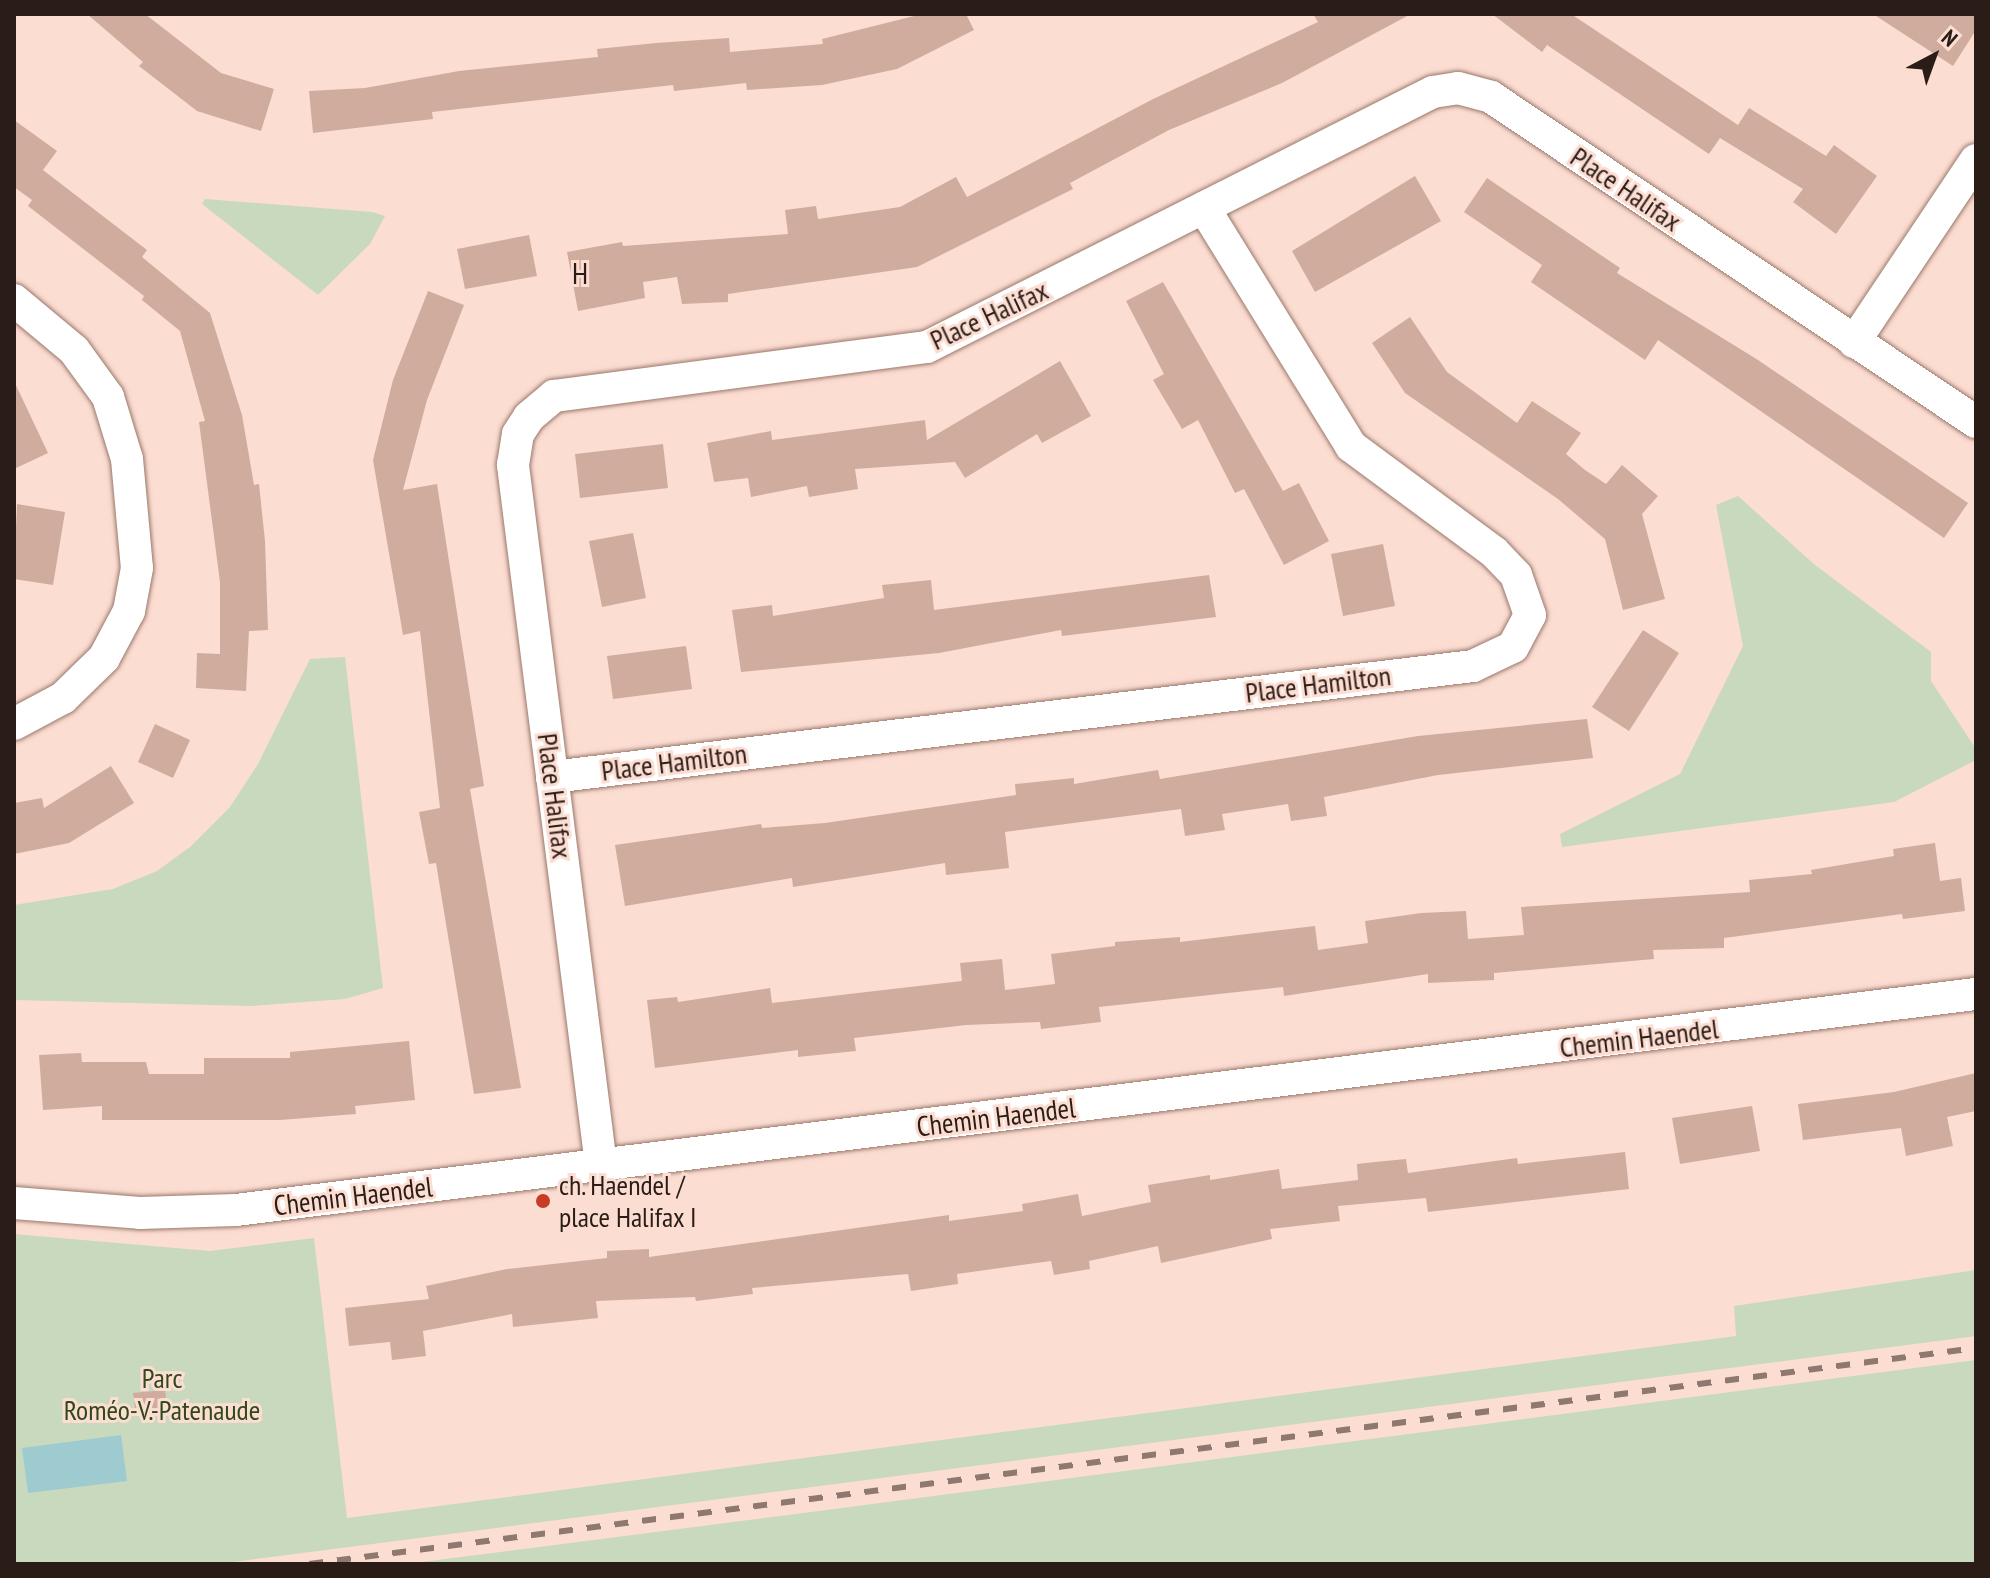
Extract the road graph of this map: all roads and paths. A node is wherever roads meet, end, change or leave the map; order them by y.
1 (1976, 160) edge
2 (1204, 208) junction
3 (14, 300) edge
4 (1854, 342) junction
5 (1976, 422) edge
6 (14, 724) edge
7 (552, 777) junction
8 (1976, 994) edge
9 (601, 1165) junction
10 (15, 1204) edge

1 - 4 street
2 - 4 street, Place Halifax
2 - 7 street, Place Halifax
2 - 7 street, Place Hamilton
3 - 6 street
4 - 5 street, Place Halifax
7 - 9 street, Place Halifax
8 - 9 street, Chemin Haendel
9 - 10 street, Chemin Haendel

